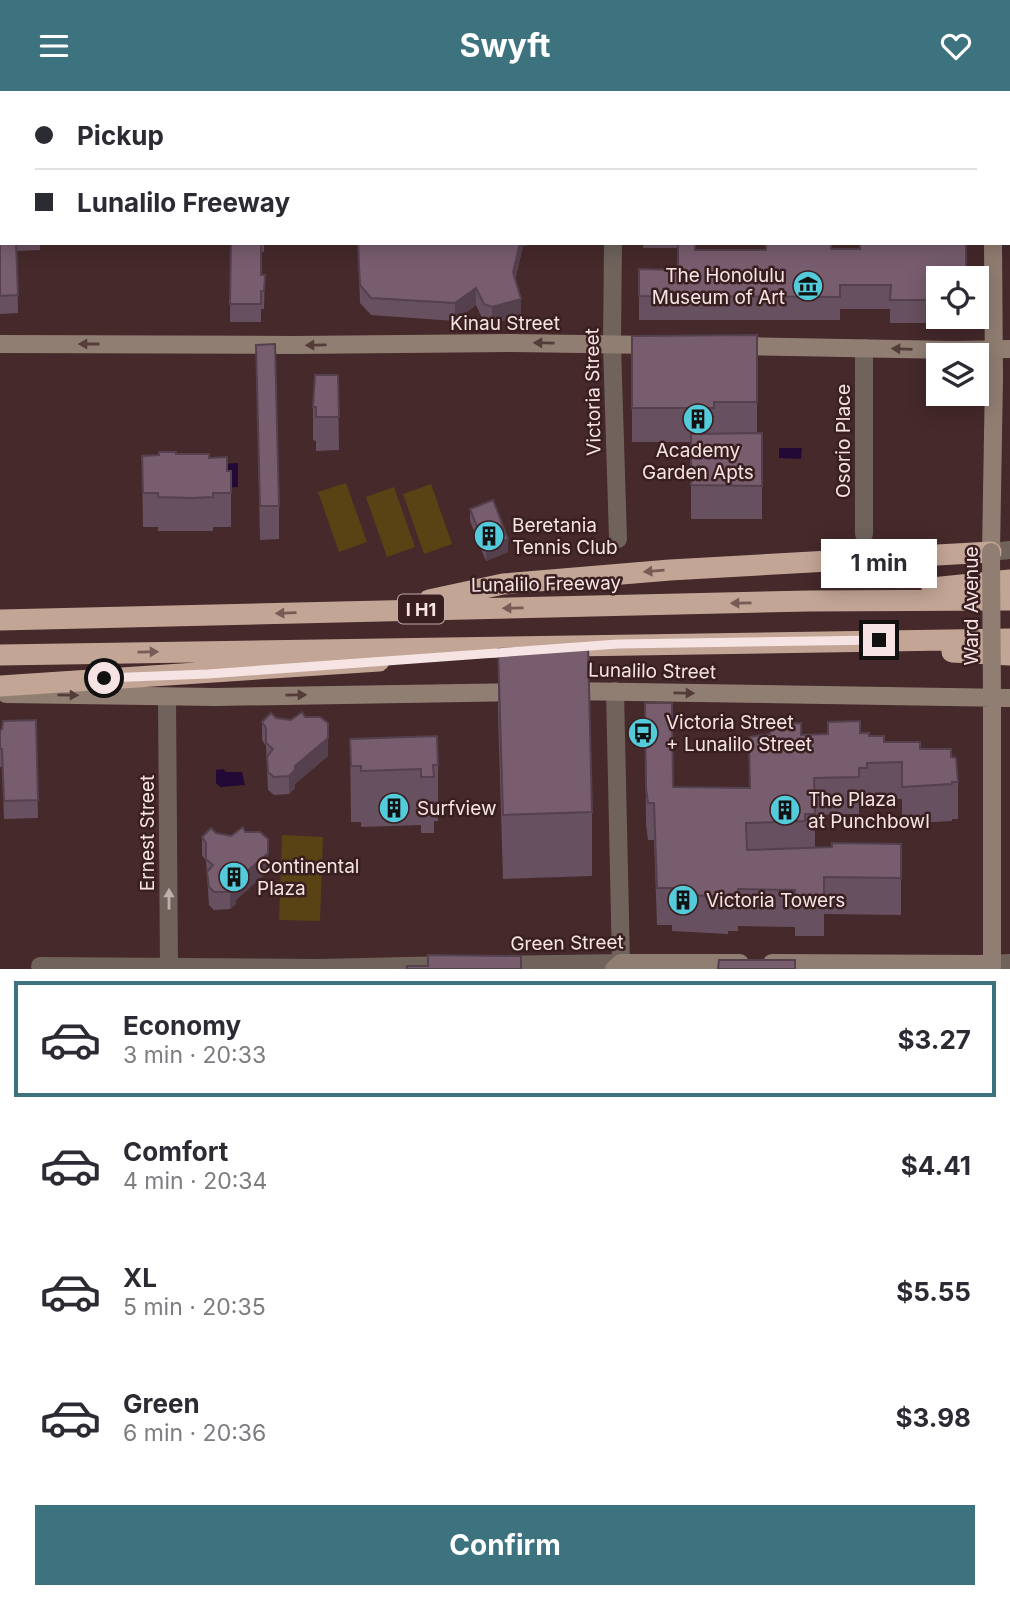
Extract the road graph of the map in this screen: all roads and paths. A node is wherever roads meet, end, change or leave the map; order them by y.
1 (613, 245) edge
2 (993, 245) edge
3 (0, 344) edge
4 (612, 345) junction
5 (678, 346) edge
6 (717, 346) edge
7 (864, 348) junction
8 (1002, 349) edge
9 (864, 534) dead end
10 (618, 539) dead end
11 (1001, 551) edge
12 (1010, 580) edge
13 (1010, 600) edge
14 (809, 601) junction
15 (380, 610) junction
16 (0, 620) edge
17 (1010, 639) edge
18 (716, 642) junction
19 (618, 644) junction
20 (0, 655) edge
21 (1010, 655) edge
22 (0, 686) edge
23 (615, 691) junction
24 (0, 694) edge
25 (167, 697) junction
26 (1001, 698) edge
27 (40, 966) dead end
28 (998, 966) edge
29 (619, 967) edge
30 (169, 968) edge

1 - 4 street, Victoria Street
2 - 8 main road, Ward Avenue
4 -> 3 main road, Kinau Street
4 - 5 main road, Kinau Street
4 - 10 street, Victoria Street
6 - 7 main road
8 -> 7 main road
7 - 9 street, Osorio Place
8 - 11 main road, Ward Avenue
11 -> 15 highway
11 - 26 main road, Ward Avenue, bridge
12 - 14 highway
13 - 14 highway, Lunalilo Freeway / I H1
14 -> 15 highway, Lunalilo Freeway / I H1
15 -> 16 highway, Lunalilo Freeway / I H1
17 - 18 highway, I H1
18 - 19 highway, I H1
18 - 21 highway
20 -> 19 highway, I H1
19 - 22 highway
25 -> 23 main road, Lunalilo Street
23 -> 26 main road, Lunalilo Street
23 - 29 street
24 -> 25 main road, Lunalilo Street
30 -> 25 street, Ernest Street
26 - 28 main road, Ward Avenue
27 - 30 street, Green Street
28 - 29 main road, Green Street
29 - 30 street, Green Street

